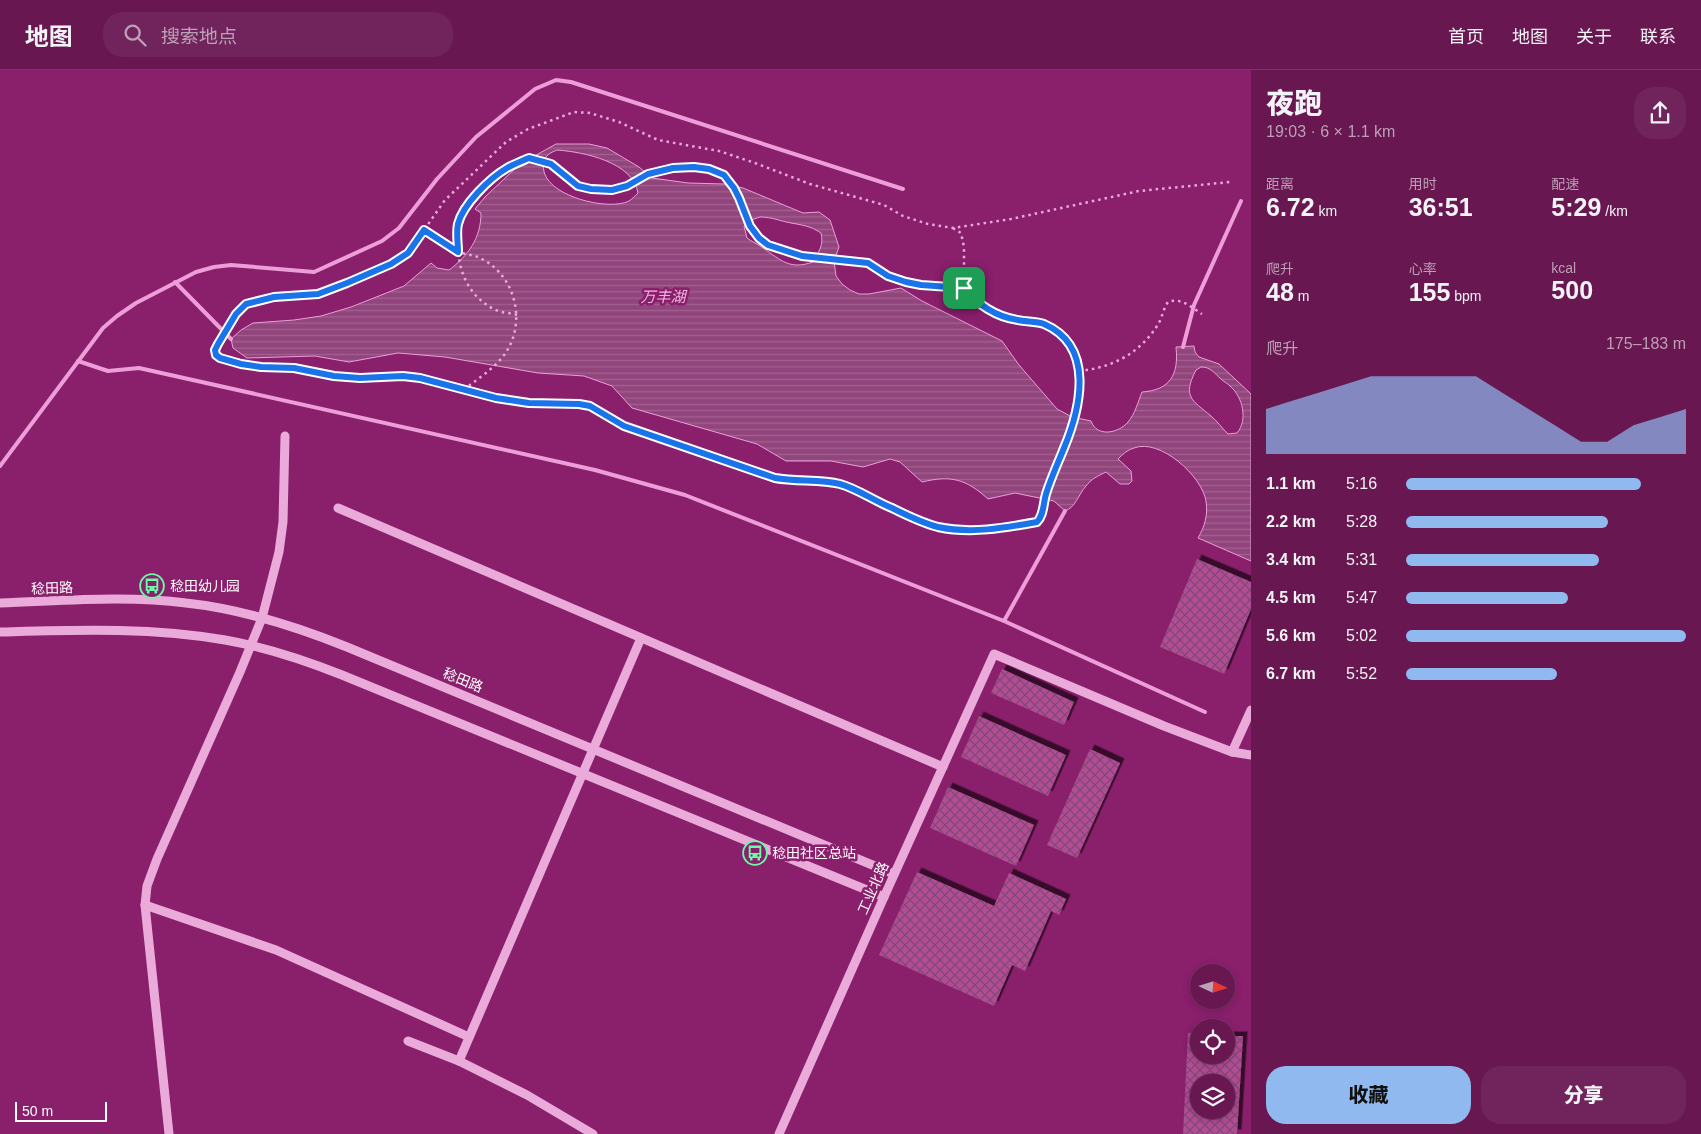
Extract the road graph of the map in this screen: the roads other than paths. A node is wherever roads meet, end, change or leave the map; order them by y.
1 (286, 436) dead end
2 (338, 508) dead end
3 (0, 603) edge
4 (262, 618) junction
5 (0, 632) edge
6 (641, 638) junction
7 (252, 645) junction
8 (1251, 710) edge
9 (594, 749) junction
10 (1232, 752) junction
11 (1251, 755) edge
12 (943, 767) junction
13 (583, 774) junction
14 (894, 874) junction
15 (884, 897) junction
16 (145, 905) junction
17 (469, 1037) junction
18 (408, 1041) dead end
19 (458, 1061) junction
20 (169, 1134) edge
21 (593, 1134) edge
22 (779, 1134) edge

1 - 4 street
2 - 6 street
3 - 4 street, 稔田路
4 - 7 street
4 - 9 street, 稔田路
5 - 7 street
6 - 9 street
6 - 12 street
7 - 13 street
7 - 16 street
8 - 10 street
9 - 13 street
9 - 14 street, 稔田路
10 - 11 street
10 - 12 street, 工业北路
12 - 14 street, 工业北路
13 - 15 street
13 - 17 street
14 - 15 street, 工业北路
15 - 22 street, 工业北路
16 - 17 street
16 - 20 street
17 - 19 street
18 - 19 street
19 - 21 street

